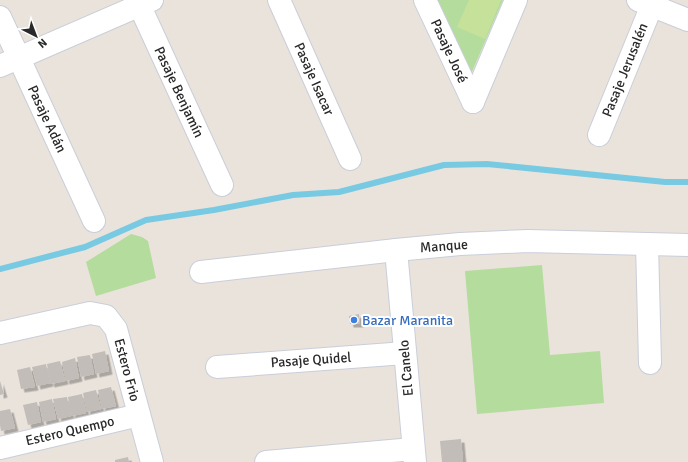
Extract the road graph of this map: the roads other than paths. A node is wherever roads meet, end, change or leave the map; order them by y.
1 (279, 0) edge
2 (425, 0) edge
3 (516, 0) edge
4 (142, 2) edge
5 (645, 3) edge
6 (0, 17) edge
7 (688, 20) edge
8 (9, 62) edge
9 (599, 135) dead end
10 (350, 159) dead end
11 (222, 185) dead end
12 (94, 221) dead end
13 (647, 244) junction
14 (688, 246) edge
15 (396, 250) junction
16 (201, 272) dead end
17 (0, 333) edge
18 (405, 353) junction
19 (650, 363) dead end
20 (217, 367) dead end
21 (139, 415) junction
22 (0, 448) edge
23 (414, 455) edge
24 (152, 462) edge
25 (266, 462) edge

1 - 10 street, Pasaje Isacar
2 - 3 street, Pasaje José
4 - 8 street
4 - 11 street, Pasaje Benjamín
5 - 7 street
5 - 9 street, Pasaje Jerusalén
6 - 8 street, Pasaje Adán
8 - 12 street, Pasaje Adán
13 - 14 street, Manque
13 - 15 street, Manque
13 - 19 street
15 - 16 street, Manque
15 - 18 street, El Canelo
17 - 21 street, Estero Frio
18 - 20 street, Pasaje Quidel
18 - 23 street, El Canelo
21 - 22 street, Estero Quempo
21 - 24 street, Estero Frio
23 - 25 street

